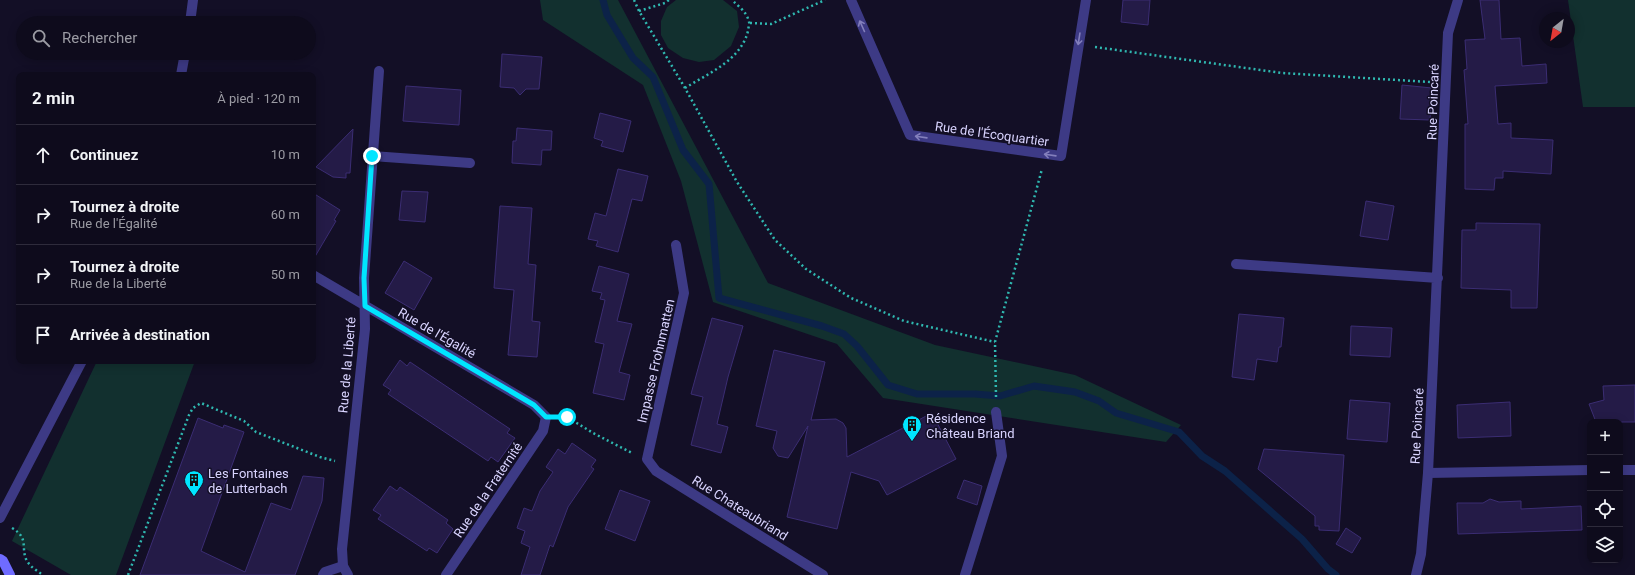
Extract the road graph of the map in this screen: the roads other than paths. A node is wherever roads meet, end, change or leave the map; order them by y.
1 (193, 0) edge
2 (851, 0) edge
3 (1086, 0) edge
4 (1458, 0) edge
5 (191, 16) edge
6 (184, 60) edge
7 (379, 71) dead end
8 (182, 72) edge
9 (372, 156) junction
10 (470, 163) dead end
11 (676, 245) dead end
12 (1236, 264) dead end
13 (316, 277) edge
14 (1438, 278) junction
15 (365, 306) junction
16 (80, 364) edge
17 (996, 412) dead end
18 (546, 417) joint
19 (647, 460) joint
20 (1587, 470) edge
21 (1623, 470) edge
22 (1635, 470) edge
23 (1428, 473) junction
24 (0, 518) edge
25 (0, 559) edge
26 (346, 571) edge
27 (818, 574) edge
28 (10, 575) edge
29 (323, 575) edge
30 (446, 575) edge
31 (965, 575) edge
32 (1416, 575) edge

1 - 5 street
3 -> 2 street, Rue de l'Écoquartier
4 - 14 street, Rue Poincaré
6 - 8 street
7 - 9 street, Rue de la Liberté
9 - 10 street
9 - 15 street, Rue de la Liberté
11 - 19 street, Impasse Frohnmatten
12 - 14 street
13 - 15 street, Rue de l'Égalité
14 - 23 street, Rue Poincaré
15 - 18 street, Rue de l'Égalité
15 - 26 street, Rue de la Liberté
16 - 24 street
17 - 31 street
18 - 30 street, Rue de la Fraternité
19 - 27 street, Rue Chateaubriand
20 - 23 street
21 - 22 street
23 - 32 street, Rue Poincaré
25 - 28 main road
26 - 29 street

